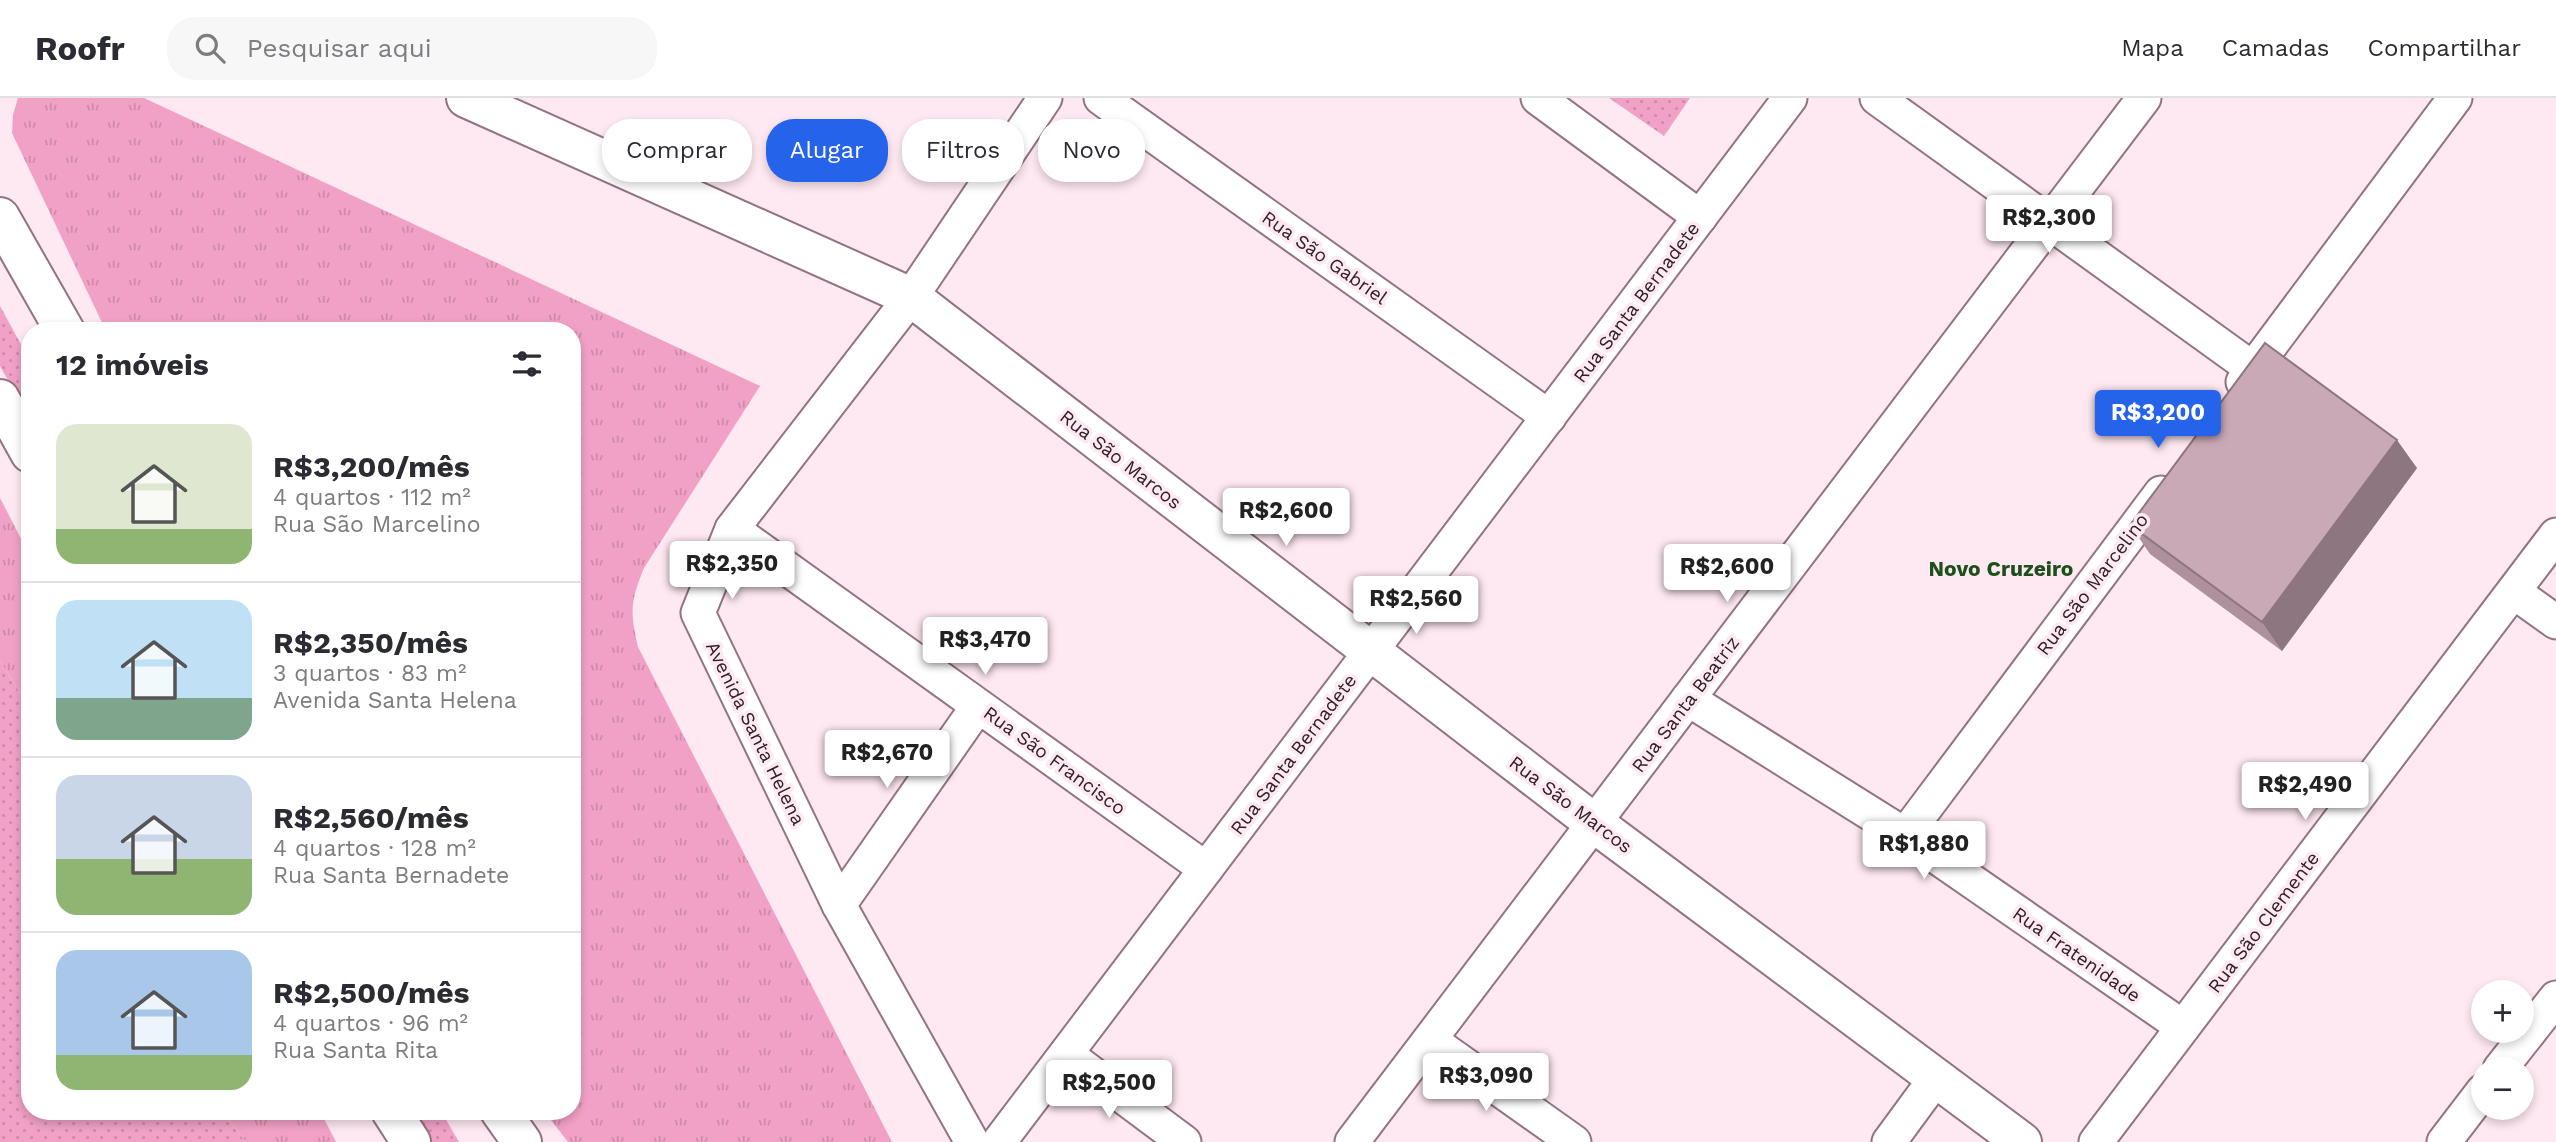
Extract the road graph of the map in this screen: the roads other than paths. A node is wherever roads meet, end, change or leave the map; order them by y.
1 (466, 98) edge
2 (1045, 98) edge
3 (1101, 98) edge
4 (1538, 98) edge
5 (1790, 98) edge
6 (1877, 98) edge
7 (2144, 98) edge
8 (2455, 98) edge
9 (1700, 217) junction
10 (0, 218) edge
11 (2050, 222) junction
12 (911, 297) junction
13 (60, 322) edge
14 (2253, 369) junction
15 (0, 399) edge
16 (2228, 402) edge
17 (1549, 416) junction
18 (21, 437) edge
19 (2178, 469) edge
20 (732, 529) junction
21 (2556, 535) edge
22 (2514, 592) junction
23 (2556, 622) edge
24 (1371, 651) junction
25 (1688, 699) junction
26 (978, 706) junction
27 (1594, 823) junction
28 (1905, 835) junction
29 (1206, 869) junction
30 (839, 905) junction
31 (2556, 998) edge
32 (2183, 1027) junction
33 (1430, 1040) junction
34 (1066, 1054) junction
35 (2509, 1057) edge
36 (1936, 1078) junction
37 (2471, 1111) edge
38 (397, 1120) edge
39 (506, 1120) edge
40 (2455, 1138) edge
41 (411, 1142) edge
42 (522, 1142) edge
43 (972, 1142) edge
44 (999, 1142) edge
45 (1184, 1142) edge
46 (1352, 1142) edge
47 (1574, 1142) edge
48 (1889, 1142) edge
49 (2022, 1142) edge
50 (2096, 1142) edge

1 - 12 street, Rua São Marcos
2 - 12 street, Avenida Santa Helena
3 - 17 street, Rua São Gabriel
4 - 9 street
5 - 9 street, Rua Santa Bernadete
6 - 11 street
7 - 11 street, Rua Santa Beatriz
8 - 14 street
9 - 17 street, Rua Santa Bernadete
10 - 13 street
11 - 14 street
11 - 25 street, Rua Santa Beatriz
12 - 20 street, Avenida Santa Helena
12 - 24 street, Rua São Marcos
14 - 16 street
15 - 18 street
17 - 24 street, Rua Santa Bernadete
19 - 28 street, Rua São Marcelino
20 - 26 street, Rua São Francisco
20 - 30 street, Avenida Santa Helena
21 - 22 street, Rua São Clemente
22 - 23 street
22 - 32 street, Rua São Clemente
24 - 27 street, Rua São Marcos
24 - 29 street, Rua Santa Bernadete
25 - 27 street, Rua Santa Beatriz
25 - 28 street, Rua Fratenidade
26 - 29 street, Rua São Francisco
26 - 30 street
27 - 33 street, Rua Santa Beatriz
27 - 36 street, Rua São Marcos
28 - 32 street, Rua Fratenidade
29 - 34 street, Rua Santa Bernadete
30 - 43 street, Avenida Santa Helena
31 - 35 street
32 - 50 street, Rua São Clemente
33 - 46 street, Rua Santa Beatriz
33 - 47 street
34 - 44 street, Rua Santa Bernadete
34 - 45 street
36 - 48 street
36 - 49 street, Rua São Marcos
37 - 40 street
38 - 41 street
39 - 42 street

